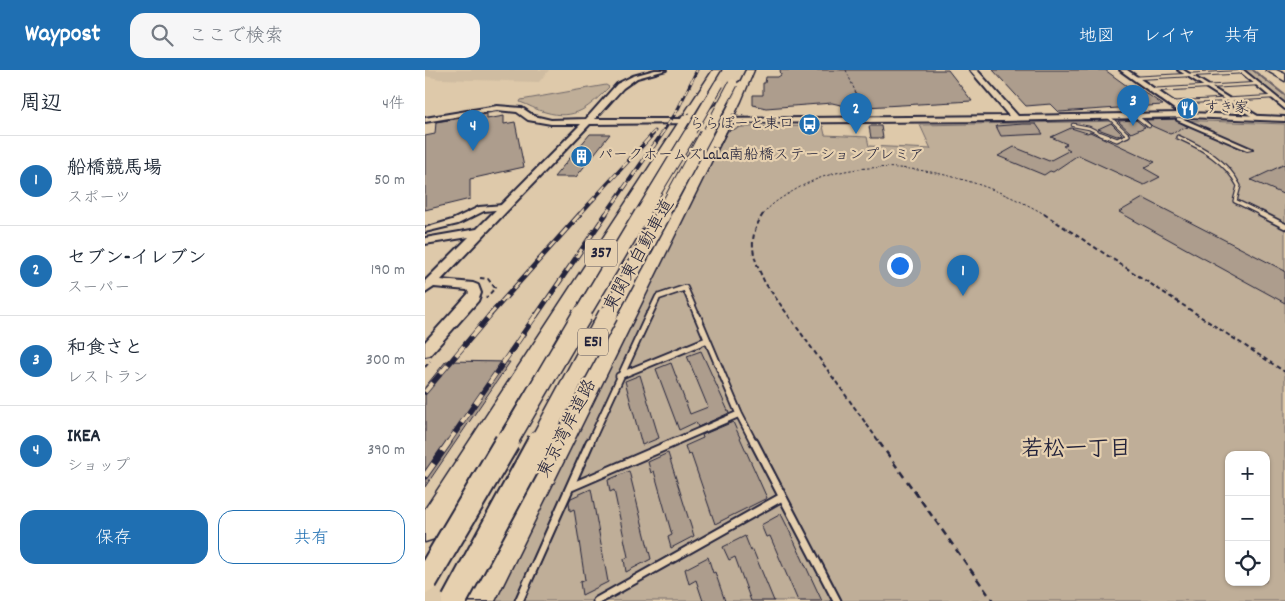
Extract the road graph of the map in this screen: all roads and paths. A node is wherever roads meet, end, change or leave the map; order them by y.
1 (663, 70) edge
2 (717, 70) edge
3 (726, 70) edge
4 (750, 70) edge
5 (847, 70) edge
6 (973, 70) edge
7 (1123, 70) edge
8 (1180, 70) edge
9 (1270, 70) edge
10 (1278, 70) edge
11 (1242, 71) edge
12 (1285, 74) edge
13 (1188, 75) junction
14 (742, 76) edge
15 (1135, 78) junction
16 (1285, 78) edge
17 (1257, 84) junction
18 (1207, 87) junction
19 (1152, 90) junction
20 (1273, 97) junction
21 (1229, 99) junction
22 (998, 100) junction
23 (1170, 103) junction
24 (1285, 106) edge
25 (864, 113) dead end
26 (1188, 115) junction
27 (1110, 116) junction
28 (1136, 116) junction
29 (1015, 118) junction
30 (1258, 118) junction
31 (964, 119) junction
32 (1179, 119) dead end
33 (1285, 119) edge
34 (425, 120) edge
35 (706, 121) junction
36 (726, 121) junction
37 (1074, 121) junction
38 (588, 122) junction
39 (686, 122) junction
40 (1081, 126) junction
41 (1149, 126) dead end
42 (1088, 131) dead end
43 (1128, 134) dead end
44 (1178, 137) dead end
45 (1249, 148) dead end
46 (503, 207) junction
47 (1285, 226) edge
48 (425, 230) edge
49 (480, 232) junction
50 (425, 241) edge
51 (428, 286) edge
52 (707, 340) junction
53 (425, 351) edge
54 (1285, 372) edge
55 (619, 376) junction
56 (517, 385) junction
57 (739, 414) junction
58 (570, 488) junction
59 (782, 497) junction
60 (425, 530) edge
61 (425, 581) edge
62 (454, 601) edge
63 (481, 601) edge
64 (519, 601) edge
65 (597, 601) edge
66 (837, 601) edge
67 (993, 601) edge

1 - 38 street
2 - 39 highway, 357
3 - 61 highway, 東関東自動車道 / E51, bridge
4 - 14 highway, 東京湾岸道路
5 - 25 path
6 - 22 street
7 - 15 street
8 - 13 street
9 - 16 highway
10 - 12 highway
11 - 13 lane
11 - 17 street
13 - 15 lane
13 - 18 street
14 - 35 street
14 - 36 highway, 東京湾岸道路
14 - 62 highway, 東関東自動車道 / E51, bridge
15 - 19 street
17 - 18 lane
17 - 20 street
18 - 19 lane
18 - 21 street
19 - 23 street
20 - 21 lane
20 - 24 street
21 - 23 lane
21 - 30 street
22 - 29 street
22 - 31 street
23 - 26 street
26 - 28 street
26 - 30 street
27 - 28 street
27 - 37 street
27 - 40 lane
27 - 43 lane
28 - 41 lane
29 - 31 street
29 - 37 street
30 - 33 street
31 - 36 street
32 - 45 street
34 - 38 street
35 - 36 street
35 - 39 street
35 - 56 street
36 - 63 highway, 東京湾岸道路
37 - 40 lane
37 - 40 lane
38 - 39 street
38 - 46 street
39 - 56 highway, 357
40 - 42 lane
44 - 47 lane
46 - 48 street
46 - 49 street
49 - 50 street
49 - 51 street
51 - 53 street
52 - 55 lane
52 - 55 lane
52 - 57 lane
54 - 67 path
55 - 58 lane
56 - 60 highway, 357
57 - 58 lane
57 - 59 lane
58 - 64 lane
59 - 65 lane
59 - 66 lane

